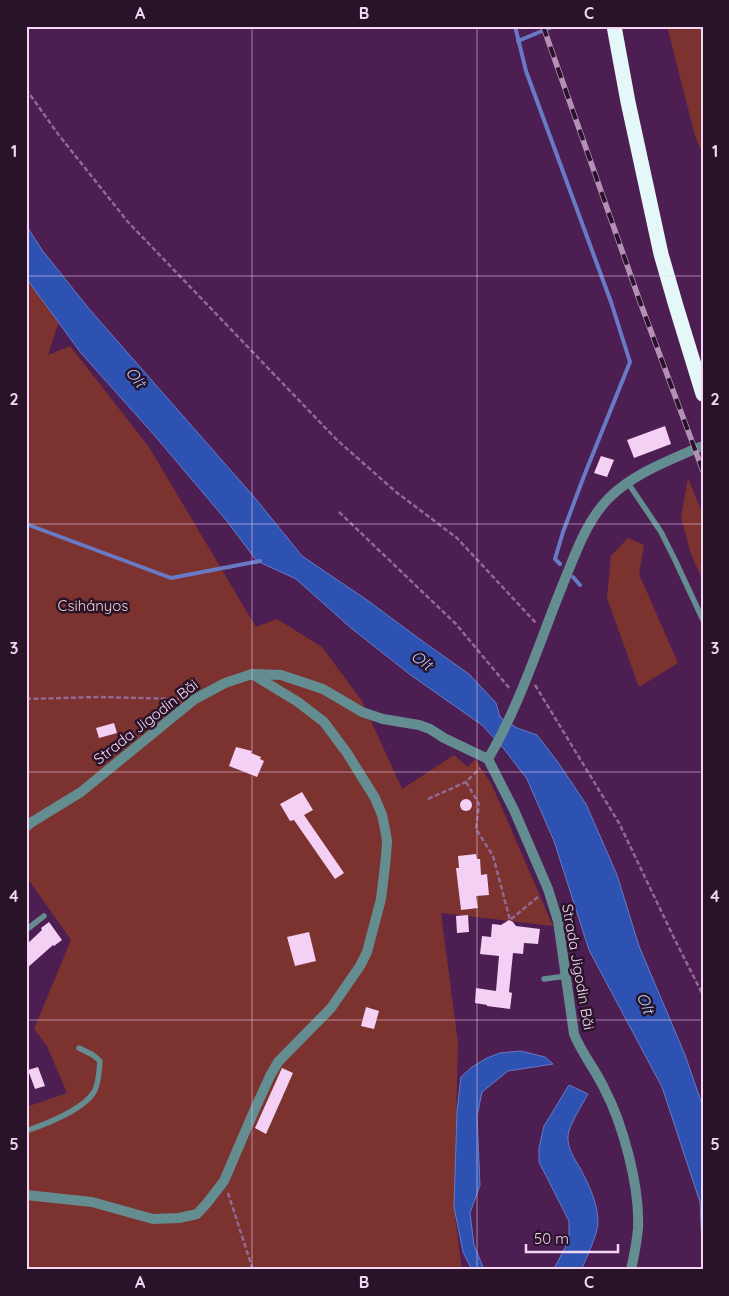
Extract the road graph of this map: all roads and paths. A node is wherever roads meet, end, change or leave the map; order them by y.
1 (614, 26) edge
2 (26, 89) edge
3 (703, 394) edge
4 (703, 446) edge
5 (628, 483) junction
6 (339, 512) dead end
7 (703, 620) edge
8 (544, 631) junction
9 (252, 674) junction
10 (528, 674) junction
11 (518, 697) junction
12 (26, 699) edge
13 (195, 699) junction
14 (488, 759) junction
15 (466, 782) junction
16 (428, 799) dead end
17 (26, 827) edge
18 (548, 889) junction
19 (44, 916) dead end
20 (26, 930) edge
21 (566, 976) junction
22 (544, 979) dead end
23 (703, 995) edge
24 (80, 1048) dead end
25 (26, 1131) edge
26 (224, 1181) junction
27 (26, 1194) edge
28 (253, 1270) edge
29 (631, 1270) edge

1 - 3 highway
2 - 8 path
4 - 5 street
5 - 7 lane
5 - 8 street
6 - 11 path
8 - 10 street
9 - 13 street, Strada Jigodin Băi
9 - 14 street, Strada Jigodin Băi
9 - 26 street
10 - 11 street
10 - 23 path
11 - 14 street
12 - 13 path
13 - 17 street, Strada Jigodin Băi
14 - 15 path
14 - 18 street, Strada Jigodin Băi
15 - 16 path
15 - 18 path
18 - 21 street, Strada Jigodin Băi
19 - 20 lane
21 - 22 lane
21 - 29 street, Strada Jigodin Băi
24 - 25 lane
26 - 27 street
26 - 28 path

